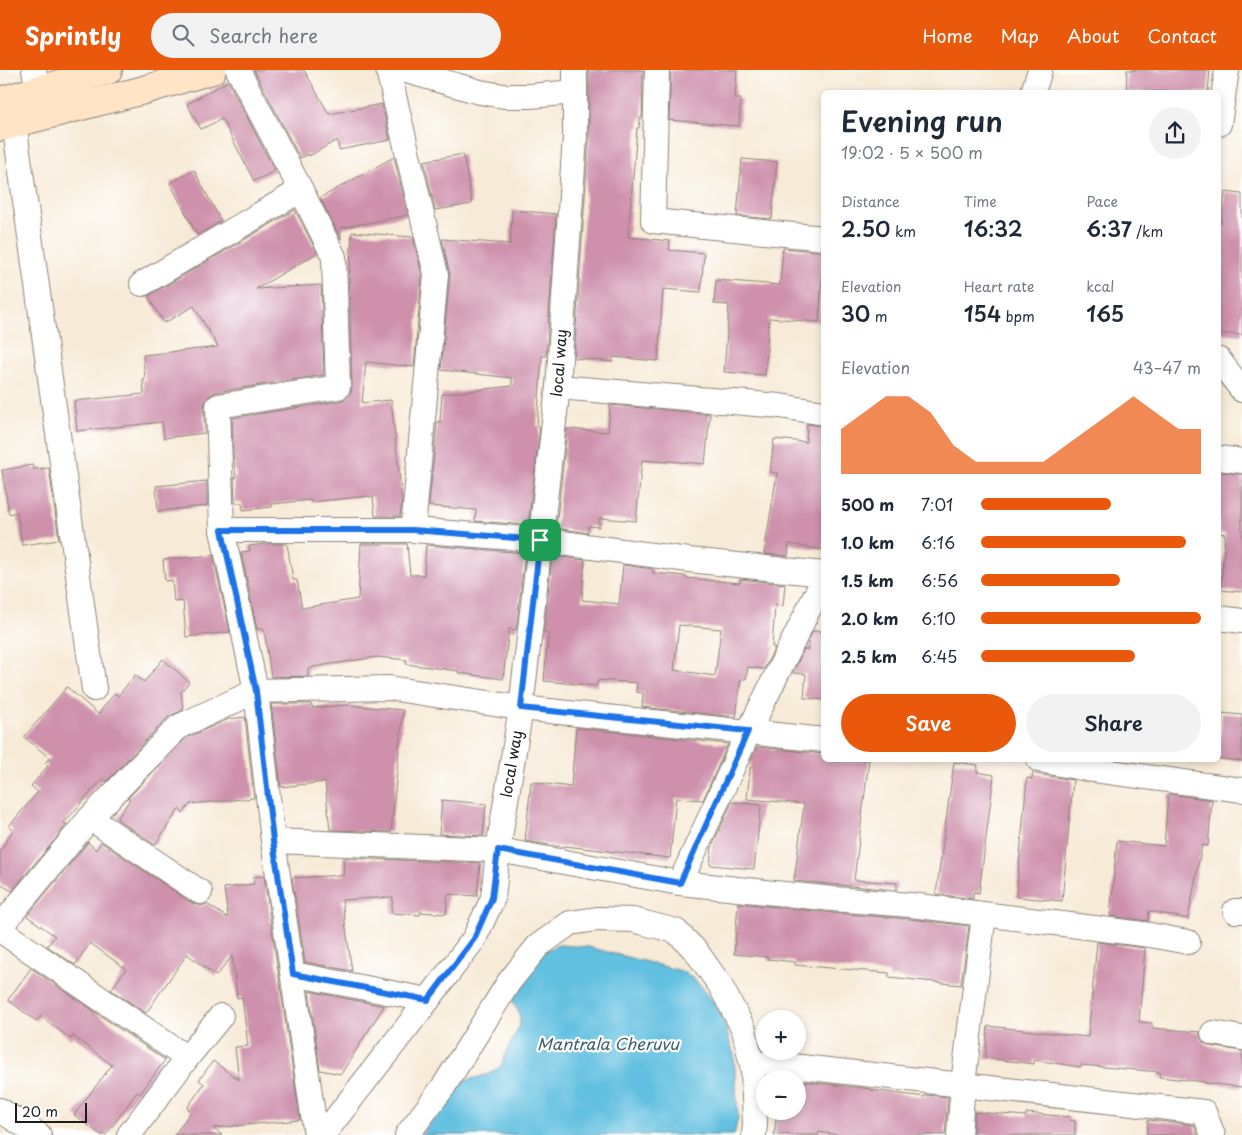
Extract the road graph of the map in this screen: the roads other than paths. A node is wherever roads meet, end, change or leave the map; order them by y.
1 (108, 70) edge
2 (212, 70) edge
3 (238, 70) edge
4 (388, 70) edge
5 (403, 70) edge
6 (657, 70) edge
7 (1040, 70) edge
8 (1227, 70) edge
9 (158, 78) edge
10 (36, 80) edge
11 (575, 81) edge
12 (1034, 90) edge
13 (1221, 110) edge
14 (5, 117) edge
15 (301, 190) junction
16 (821, 238) edge
17 (142, 284) dead end
18 (1221, 363) edge
19 (558, 388) junction
20 (1242, 390) edge
21 (821, 413) edge
22 (1221, 458) edge
23 (1242, 461) edge
24 (222, 530) junction
25 (413, 530) junction
26 (540, 540) junction
27 (821, 576) edge
28 (821, 582) edge
29 (1221, 618) edge
30 (1242, 621) edge
31 (94, 689) dead end
32 (256, 691) junction
33 (521, 708) junction
34 (748, 731) junction
35 (821, 740) edge
36 (1050, 762) edge
37 (1242, 790) edge
38 (90, 818) junction
39 (273, 841) junction
40 (498, 850) junction
41 (680, 883) junction
42 (200, 892) dead end
43 (984, 915) junction
44 (0, 928) edge
45 (1188, 942) dead end
46 (293, 974) junction
47 (428, 1000) junction
48 (221, 1016) dead end
49 (1213, 1033) dead end
50 (1242, 1038) edge
51 (186, 1058) junction
52 (766, 1063) dead end
53 (963, 1084) junction
54 (0, 1110) edge
55 (39, 1135) edge
56 (129, 1135) edge
57 (316, 1135) edge
58 (323, 1135) edge
59 (408, 1135) edge
60 (754, 1135) edge
61 (960, 1135) edge
62 (1213, 1135) edge

1 - 10 street
2 - 9 street
3 - 15 street
4 - 25 street
5 - 11 street
6 - 16 street
7 - 12 street
8 - 13 street
9 - 14 street
10 - 14 street
11 - 19 street, local way
14 - 31 street
15 - 17 street
15 - 24 street
18 - 20 street
19 - 21 street
19 - 26 street, local way
22 - 23 street
24 - 25 street
24 - 32 street
25 - 26 street
26 - 27 street
26 - 33 street, local way
28 - 34 street
29 - 30 street
32 - 33 street
32 - 38 street
32 - 39 street
33 - 34 street
33 - 40 street, local way
34 - 35 street
34 - 41 street
36 - 37 street
38 - 42 street
38 - 44 street
39 - 40 street
39 - 46 street
40 - 41 street
40 - 47 street, local way
41 - 43 street
43 - 45 street
43 - 53 street
44 - 51 street
46 - 47 street
46 - 57 street
47 - 58 street, local way
48 - 51 street
49 - 50 street
51 - 56 street
52 - 53 street
53 - 61 street
53 - 62 street
54 - 55 street
59 - 60 street

